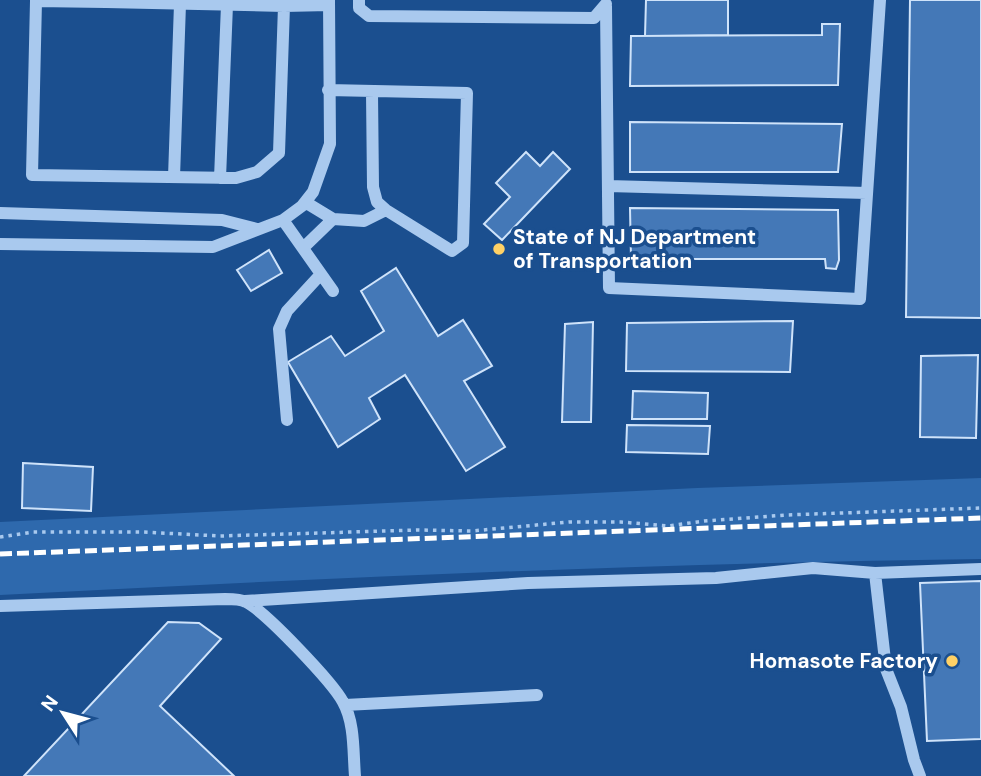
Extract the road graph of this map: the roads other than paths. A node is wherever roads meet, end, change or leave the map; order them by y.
1 (359, 0) edge
2 (880, 0) edge
3 (106, 1) edge
4 (329, 3) edge
5 (606, 3) edge
6 (180, 4) junction
7 (227, 5) junction
8 (284, 6) junction
9 (328, 90) junction
10 (372, 93) junction
11 (174, 177) junction
12 (220, 178) junction
13 (608, 186) junction
14 (867, 192) junction
15 (305, 202) junction
16 (386, 210) junction
17 (0, 212) edge
18 (333, 219) junction
19 (283, 220) junction
20 (258, 229) junction
21 (0, 244) edge
22 (303, 248) junction
23 (321, 274) junction
24 (333, 291) dead end
25 (286, 420) dead end
26 (981, 569) edge
27 (875, 573) junction
28 (245, 601) junction
29 (0, 606) edge
30 (537, 695) dead end
31 (345, 705) junction
32 (355, 776) edge
33 (920, 776) edge

1 - 5 lane
2 - 14 lane
3 - 6 lane
3 - 11 lane
4 - 8 lane
4 - 9 lane
5 - 13 lane
6 - 7 lane
6 - 11 lane
7 - 8 lane
7 - 12 lane
8 - 12 lane
9 - 10 lane
9 - 15 lane
10 - 16 lane
10 - 16 lane
11 - 12 lane
13 - 14 lane
13 - 14 lane
15 - 18 lane
15 - 19 lane
16 - 18 lane
17 - 20 lane
18 - 22 lane
19 - 20 lane
19 - 22 lane
20 - 21 lane
22 - 23 lane
23 - 24 lane
23 - 25 lane
26 - 27 lane
27 - 28 lane
27 - 33 lane
28 - 29 lane
28 - 31 lane
30 - 31 lane
31 - 32 lane

